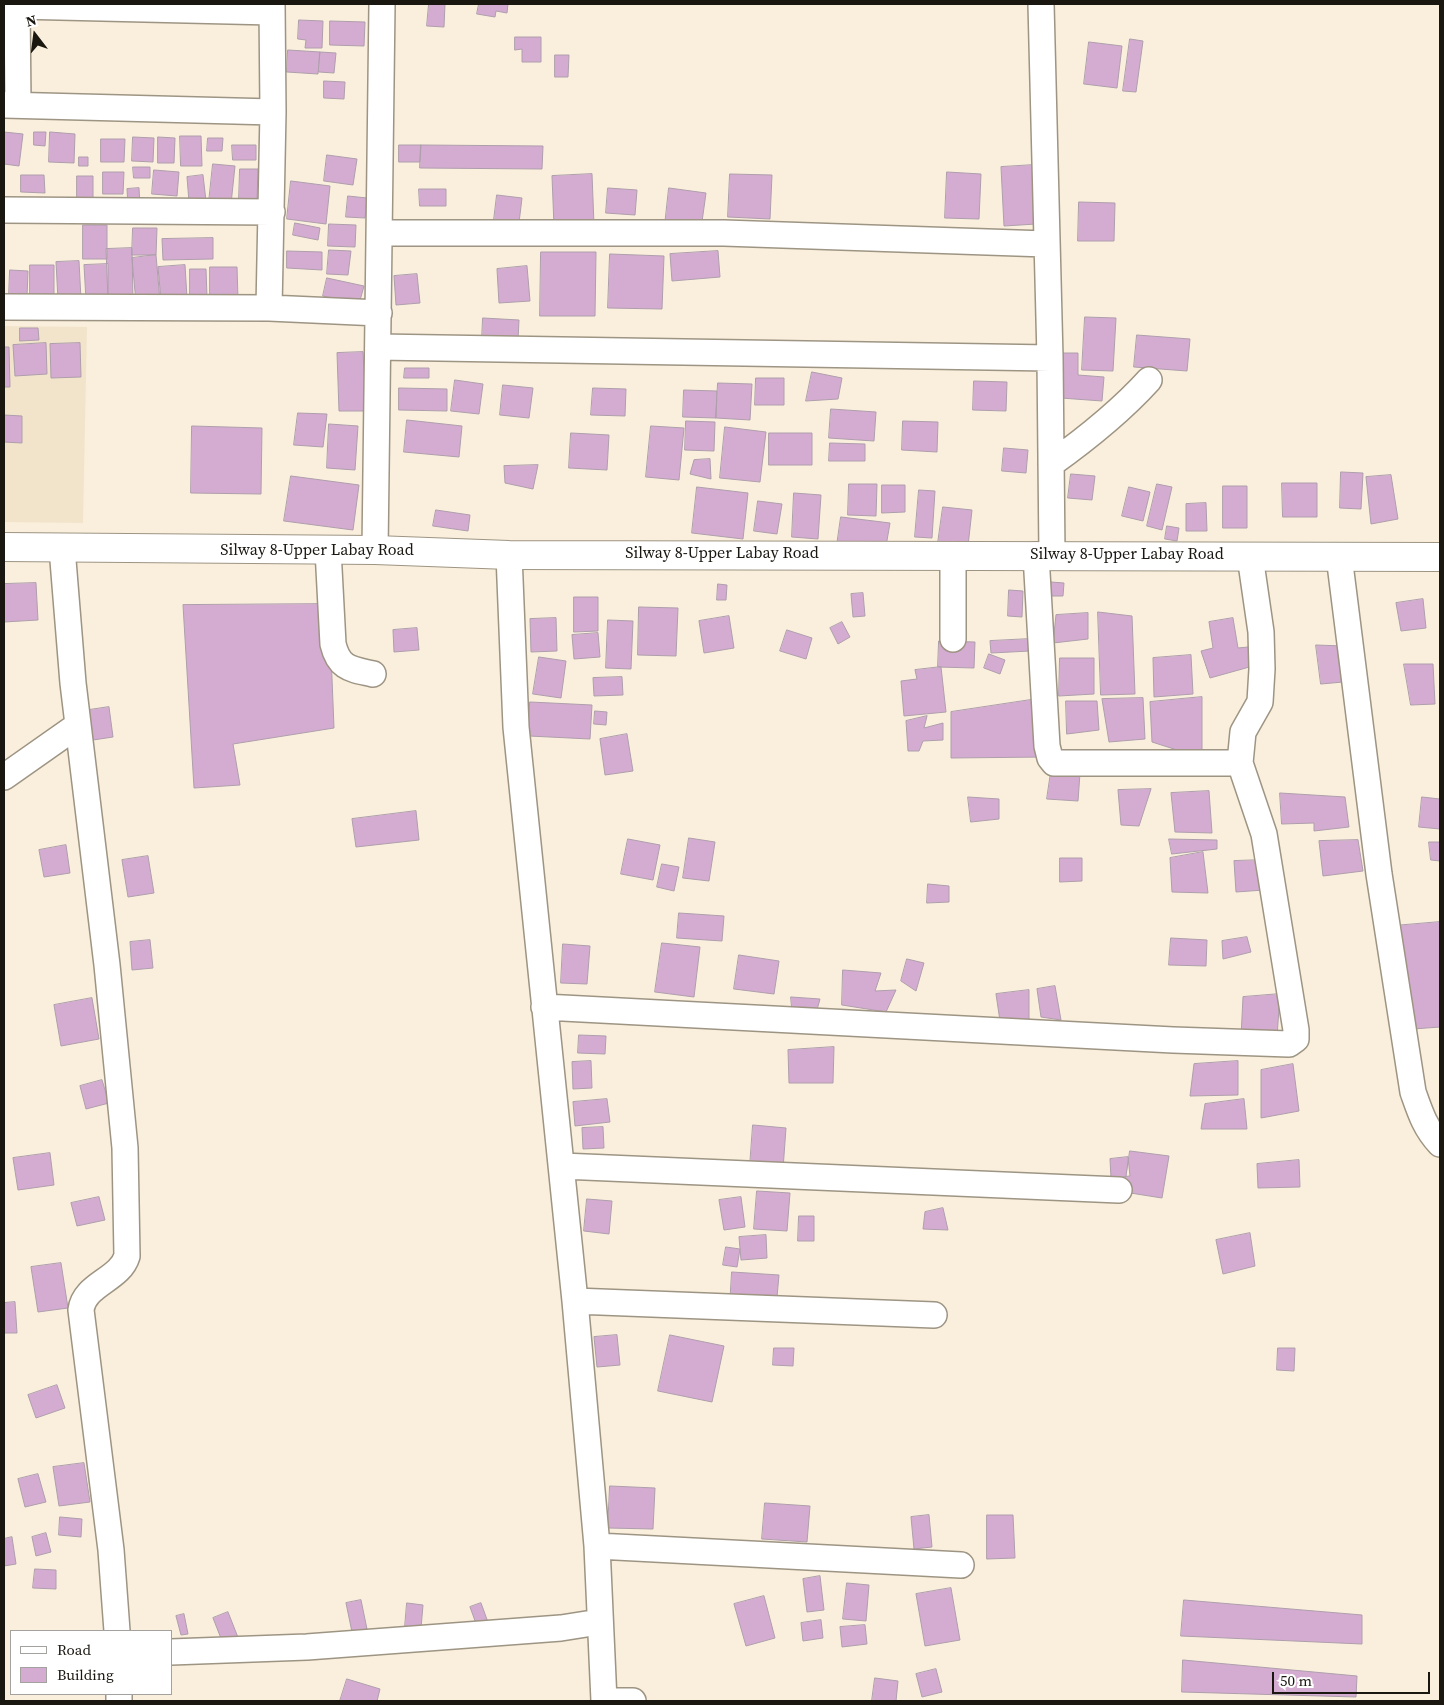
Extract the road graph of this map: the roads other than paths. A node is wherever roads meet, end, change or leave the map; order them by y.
1 (382, 4) edge
2 (1041, 4) edge
3 (17, 5) edge
4 (272, 8) edge
5 (11, 105) edge
6 (273, 112) junction
7 (4, 210) edge
8 (272, 212) junction
9 (381, 233) junction
10 (1046, 244) junction
11 (4, 307) edge
12 (269, 308) junction
13 (379, 313) junction
14 (378, 347) junction
15 (1050, 358) junction
16 (1150, 380) dead end
17 (1051, 464) junction
18 (4, 547) edge
19 (62, 548) junction
20 (328, 550) junction
21 (375, 550) junction
22 (509, 555) junction
23 (952, 555) junction
24 (1044, 555) junction
25 (1250, 556) junction
26 (1339, 556) junction
27 (1440, 557) edge
28 (953, 639) dead end
29 (374, 674) dead end
30 (78, 725) junction
31 (1240, 763) junction
32 (4, 777) edge
33 (544, 1007) junction
34 (1440, 1144) edge
35 (562, 1166) junction
36 (1120, 1190) dead end
37 (575, 1302) junction
38 (934, 1315) dead end
39 (597, 1546) junction
40 (961, 1565) dead end
41 (599, 1622) junction
42 (117, 1630) edge
43 (172, 1652) edge
44 (604, 1701) edge
45 (633, 1701) edge

1 - 9 street
2 - 10 street
3 - 4 street
3 - 5 street
4 - 6 street
5 - 6 street
6 - 8 street
7 - 8 street
8 - 12 street
9 - 10 street
9 - 13 street
10 - 15 street
11 - 12 street
12 - 13 street
13 - 14 street
14 - 15 street
14 - 21 street
15 - 17 street
16 - 17 street
17 - 24 street
18 - 19 main road, Silway 8-Upper Labay Road
19 - 20 main road, Silway 8-Upper Labay Road
19 - 30 street
20 - 21 main road, Silway 8-Upper Labay Road
20 - 29 street
21 - 22 main road, Silway 8-Upper Labay Road
22 - 23 main road, Silway 8-Upper Labay Road
22 - 33 street
23 - 24 main road, Silway 8-Upper Labay Road
23 - 28 street
24 - 25 main road, Silway 8-Upper Labay Road
24 - 31 street
25 - 26 main road, Silway 8-Upper Labay Road
25 - 31 street
26 - 27 main road, Silway 8-Upper Labay Road
26 - 34 street
30 - 32 street
30 - 42 street
31 - 33 street
33 - 35 street
35 - 36 street
35 - 37 street
37 - 38 street
37 - 39 street
39 - 40 street
39 - 41 street
41 - 43 street
41 - 44 street
44 - 45 street

